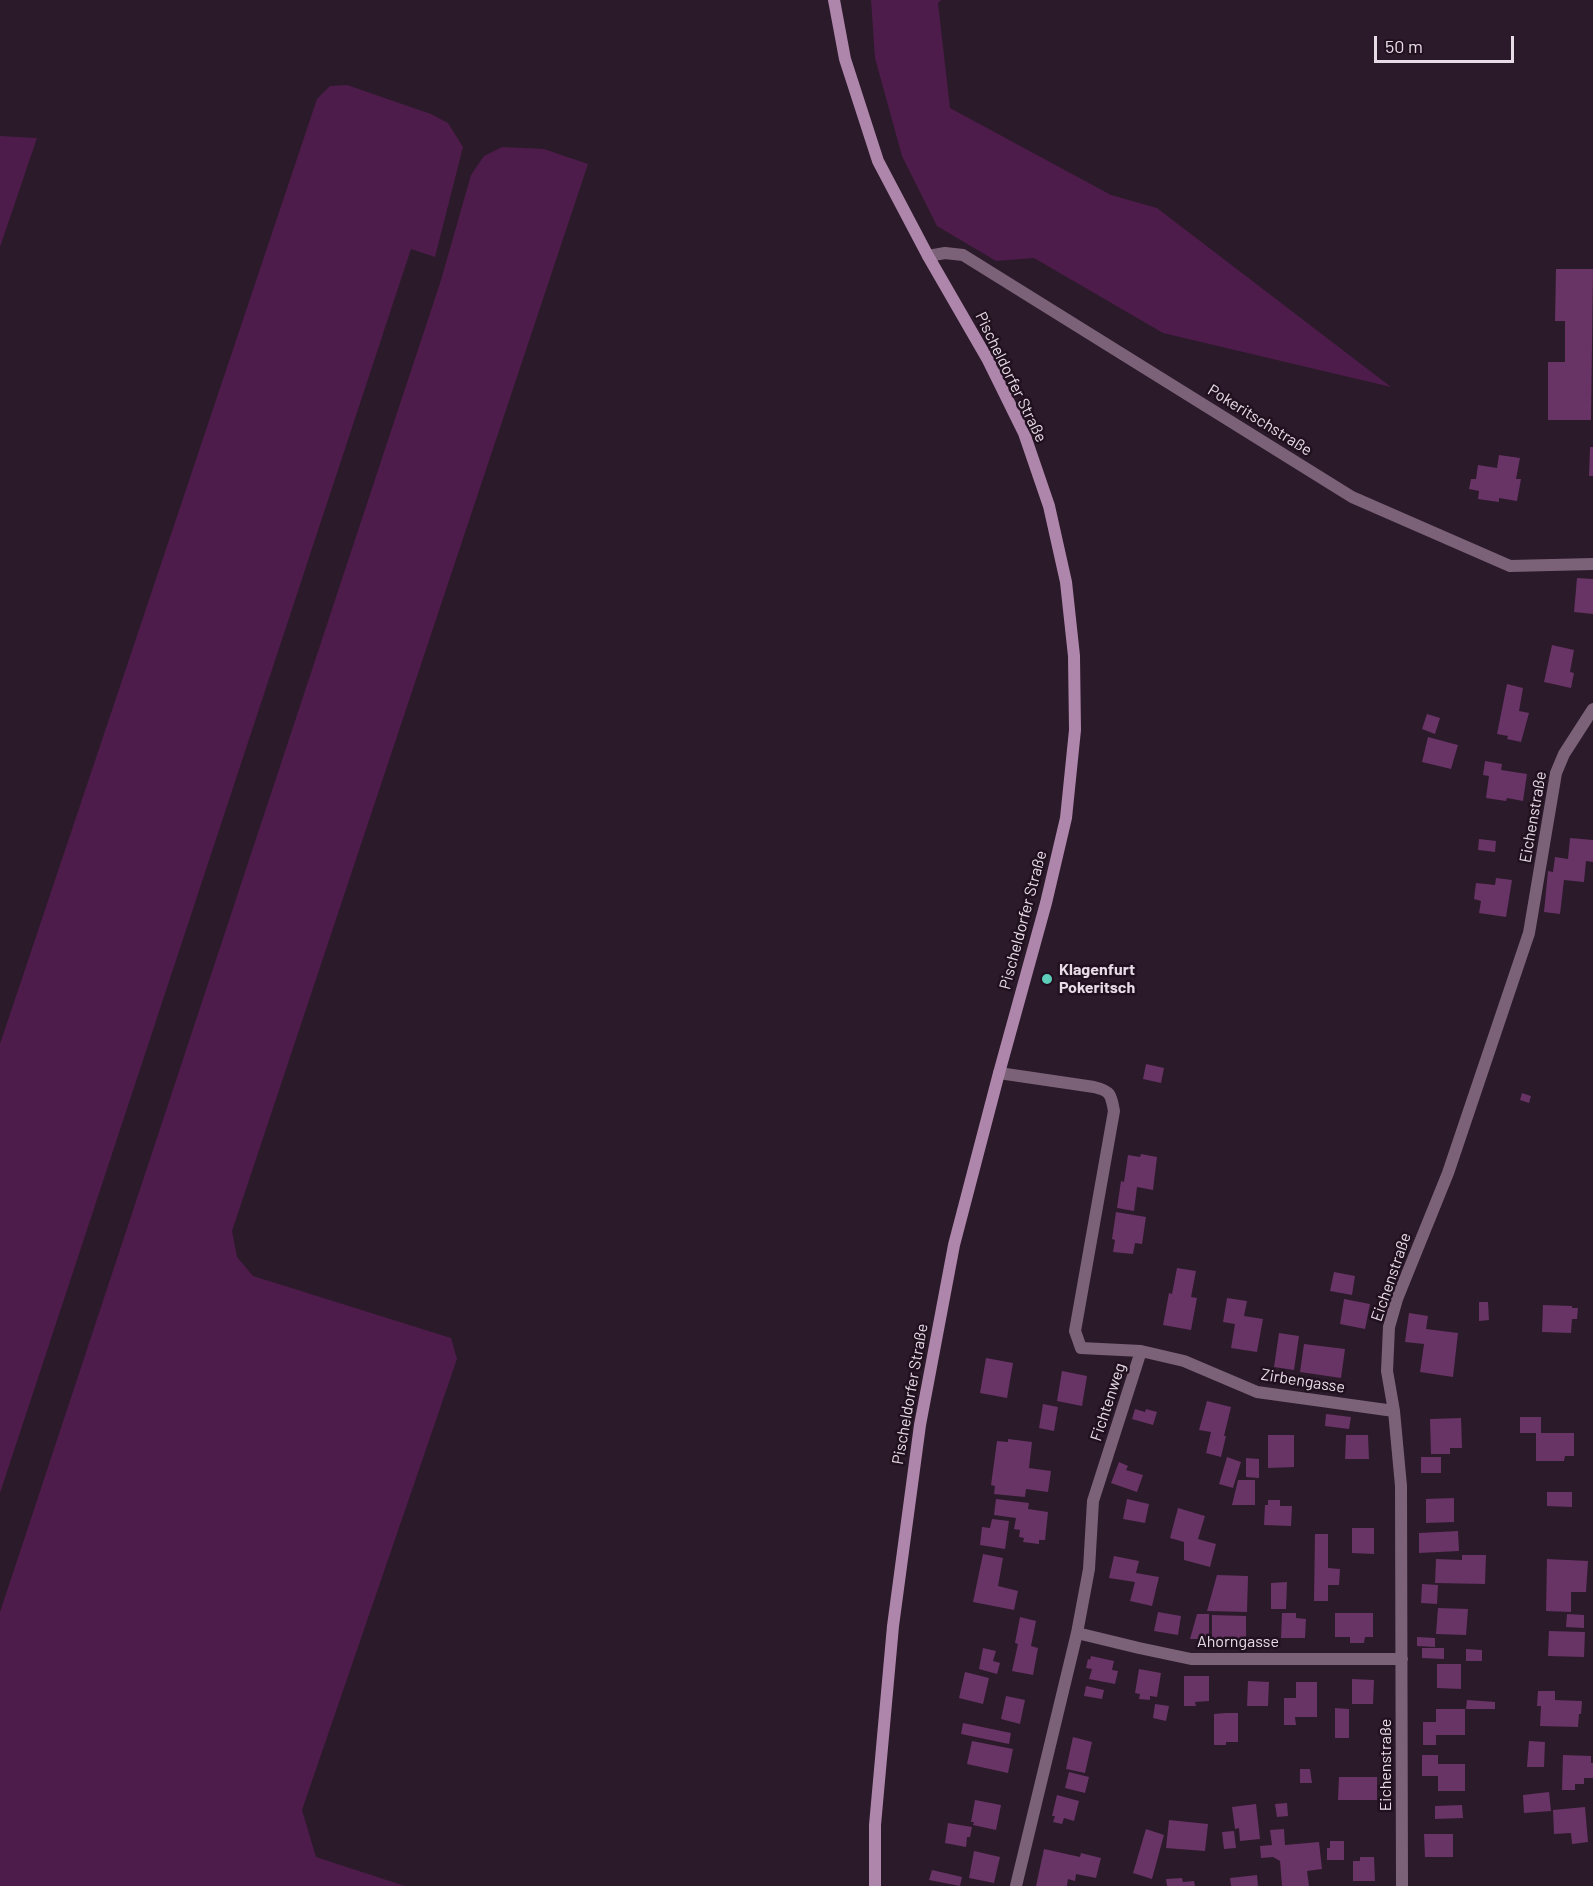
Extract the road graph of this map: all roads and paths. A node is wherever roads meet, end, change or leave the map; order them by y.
1 (834, 0) edge
2 (928, 256) junction
3 (1593, 564) edge
4 (1593, 709) edge
5 (999, 1072) junction
6 (1141, 1351) junction
7 (1394, 1411) junction
8 (1077, 1633) junction
9 (1402, 1659) junction
10 (874, 1886) edge
11 (1017, 1886) edge
12 (1402, 1886) edge

1 - 2 main road, Pischeldorfer Straße
2 - 3 street, Pokeritschstraße
2 - 5 main road, Pischeldorfer Straße
4 - 7 street, Eichenstraße
5 - 6 street, Fichtenweg
5 - 10 main road, Pischeldorfer Straße
6 - 7 street, Zirbengasse
6 - 8 street, Fichtenweg
7 - 9 street, Eichenstraße
8 - 9 street, Ahorngasse
8 - 11 street, Fichtenweg
9 - 12 street, Eichenstraße

